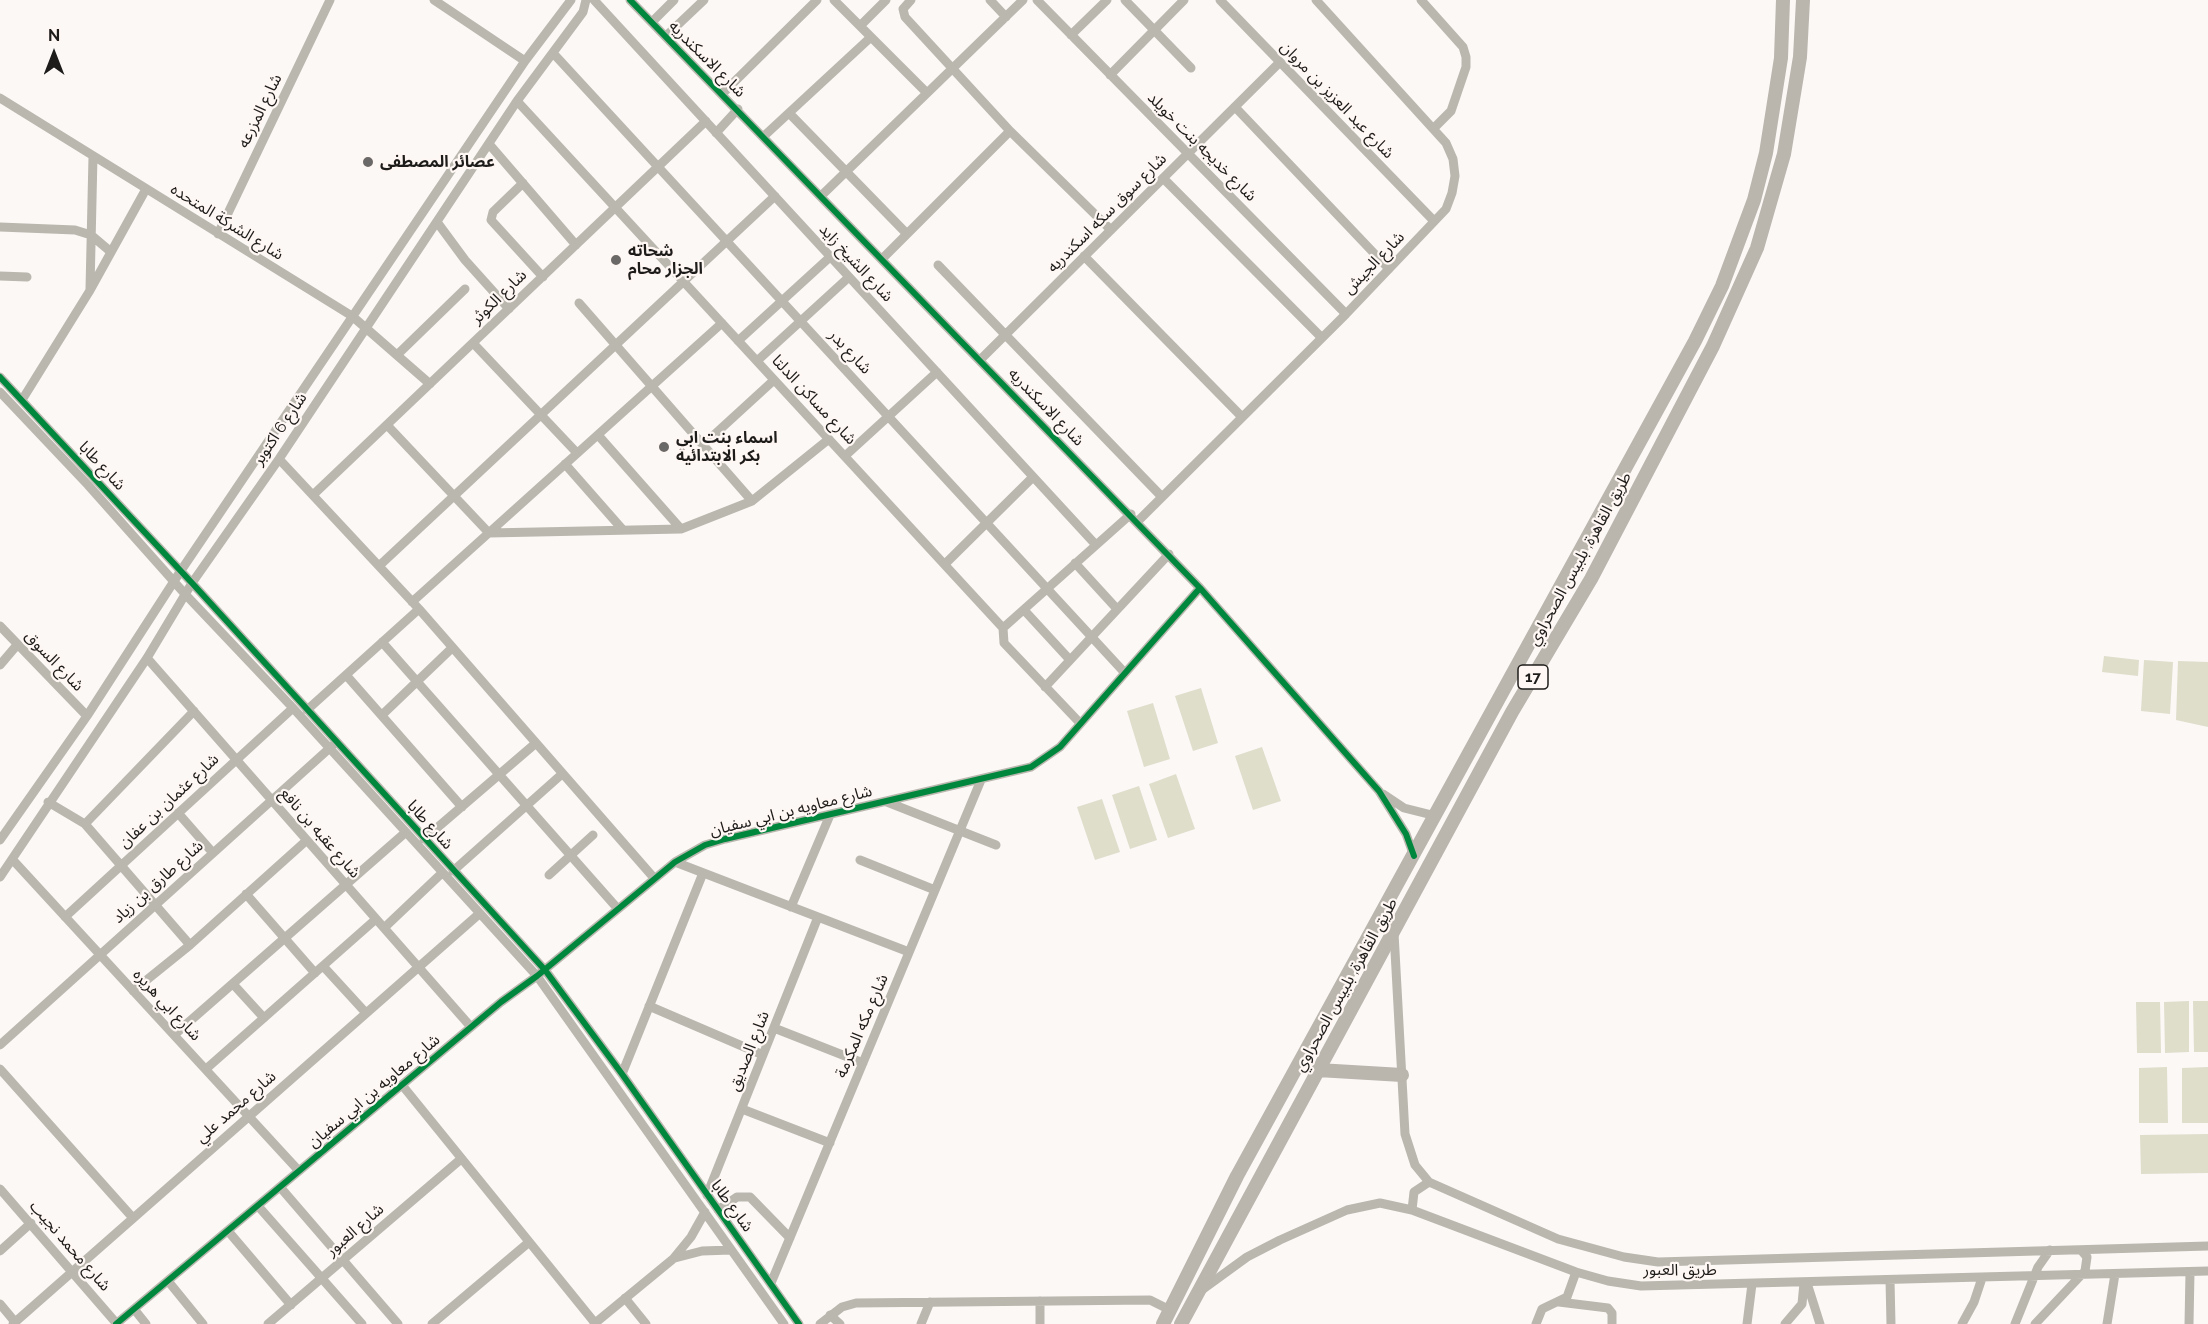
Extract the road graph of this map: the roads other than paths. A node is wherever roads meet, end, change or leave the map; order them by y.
1 (330, 0) edge
2 (434, 0) edge
3 (571, 0) edge
4 (586, 0) edge
5 (594, 0) edge
6 (630, 0) edge
7 (674, 0) edge
8 (704, 0) edge
9 (817, 0) edge
10 (834, 0) edge
11 (886, 0) edge
12 (911, 0) edge
13 (990, 0) edge
14 (1023, 0) edge
15 (1037, 0) edge
16 (1107, 0) edge
17 (1125, 0) edge
18 (1184, 0) edge
19 (1220, 0) edge
20 (1316, 0) edge
21 (1421, 0) edge
22 (1783, 0) edge
23 (1803, 3) edge
24 (1006, 17) junction
25 (652, 22) junction
26 (860, 26) junction
27 (1155, 30) junction
28 (1071, 35) junction
29 (666, 36) junction
30 (871, 37) junction
31 (553, 53) junction
32 (525, 60) junction
33 (1280, 63) junction
34 (953, 68) junction
35 (1191, 68) dead end
36 (1110, 75) junction
37 (723, 93) junction
38 (927, 93) junction
39 (0, 98) edge
40 (517, 101) junction
41 (1235, 107) junction
42 (738, 110) junction
43 (789, 112) junction
44 (706, 122) junction
45 (1434, 128) junction
46 (1010, 130) junction
47 (716, 133) junction
48 (764, 136) junction
49 (489, 144) junction
50 (1188, 154) junction
51 (93, 156) junction
52 (658, 167) junction
53 (846, 172) junction
54 (1163, 178) junction
55 (523, 183) junction
56 (146, 189) junction
57 (822, 195) junction
58 (774, 196) junction
59 (615, 208) junction
60 (1434, 221) junction
61 (437, 222) junction
62 (0, 227) edge
63 (1111, 230) junction
64 (218, 234) junction
65 (907, 234) junction
66 (91, 235) junction
67 (726, 241) junction
68 (576, 245) junction
69 (111, 252) junction
70 (1084, 256) junction
71 (830, 257) junction
72 (883, 258) junction
73 (938, 265) dead end
74 (1389, 268) junction
75 (0, 276) edge
76 (27, 277) dead end
77 (543, 277) junction
78 (849, 277) junction
79 (684, 281) junction
80 (465, 289) dead end
81 (90, 292) junction
82 (782, 301) junction
83 (579, 303) dead end
84 (509, 309) junction
85 (1346, 314) junction
86 (352, 316) junction
87 (801, 321) junction
88 (722, 323) junction
89 (367, 328) junction
90 (1006, 334) junction
91 (1322, 338) junction
92 (738, 341) junction
93 (473, 343) junction
94 (616, 345) junction
95 (397, 355) junction
96 (981, 359) junction
97 (757, 361) junction
98 (937, 372) junction
99 (0, 377) edge
100 (774, 380) junction
101 (430, 384) junction
102 (652, 386) junction
103 (0, 392) edge
104 (22, 400) junction
105 (541, 415) junction
106 (888, 417) junction
107 (1242, 417) junction
108 (387, 424) junction
109 (598, 435) junction
110 (829, 439) junction
111 (703, 445) junction
112 (577, 453) junction
113 (845, 456) junction
114 (279, 459) junction
115 (565, 464) junction
116 (1033, 477) junction
117 (313, 495) junction
118 (454, 495) junction
119 (1162, 498) junction
120 (752, 501) junction
121 (1135, 518) junction
122 (986, 523) junction
123 (681, 529) junction
124 (623, 530) junction
125 (489, 533) junction
126 (1096, 545) junction
127 (1169, 554) junction
128 (1076, 563) junction
129 (945, 564) junction
130 (379, 566) junction
131 (1569, 567) junction
132 (180, 572) junction
133 (1591, 579) junction
134 (174, 581) junction
135 (192, 583) junction
136 (1200, 588) junction
137 (1047, 589) junction
138 (185, 594) junction
139 (1550, 601) junction
140 (416, 606) junction
141 (1117, 609) junction
142 (1023, 610) junction
143 (1570, 615) junction
144 (0, 626) edge
145 (1003, 628) junction
146 (1092, 637) junction
147 (382, 642) junction
148 (17, 645) junction
149 (452, 648) junction
150 (147, 658) junction
151 (1070, 660) junction
152 (0, 665) edge
153 (1124, 672) junction
154 (346, 675) junction
155 (417, 682) junction
156 (1045, 687) junction
157 (293, 708) junction
158 (307, 710) junction
159 (194, 711) junction
160 (382, 715) junction
161 (87, 716) junction
162 (1079, 722) junction
163 (536, 743) junction
164 (333, 745) junction
165 (65, 747) junction
166 (79, 759) junction
167 (236, 760) junction
168 (499, 774) junction
169 (562, 774) junction
170 (981, 780) junction
171 (1379, 791) junction
172 (272, 800) junction
173 (887, 801) junction
174 (48, 802) junction
175 (527, 806) junction
176 (462, 807) junction
177 (178, 813) junction
178 (830, 815) junction
179 (1436, 816) junction
180 (85, 824) junction
181 (960, 831) junction
182 (406, 832) junction
183 (593, 835) dead end
184 (424, 839) junction
185 (0, 840) edge
186 (307, 840) junction
187 (996, 845) dead end
188 (213, 853) junction
189 (571, 855) junction
190 (1414, 856) junction
191 (12, 860) junction
192 (860, 861) dead end
193 (675, 862) junction
194 (121, 866) junction
195 (453, 871) junction
196 (442, 873) junction
197 (703, 873) junction
198 (549, 875) dead end
199 (0, 877) edge
200 (654, 878) junction
201 (346, 885) junction
202 (935, 890) junction
203 (246, 894) junction
204 (155, 905) junction
205 (791, 907) junction
206 (618, 909) junction
207 (479, 914) junction
208 (65, 917) junction
209 (818, 917) junction
210 (376, 919) junction
211 (384, 927) junction
212 (1394, 932) junction
213 (285, 939) junction
214 (190, 945) junction
215 (909, 952) junction
216 (100, 955) junction
217 (323, 966) junction
218 (418, 967) junction
219 (315, 973) junction
220 (541, 973) junction
221 (233, 984) junction
222 (133, 991) junction
223 (649, 1006) junction
224 (366, 1013) junction
225 (264, 1018) junction
226 (471, 1027) junction
227 (774, 1028) junction
228 (174, 1035) junction
229 (0, 1046) edge
230 (764, 1055) junction
231 (863, 1063) junction
232 (0, 1069) edge
233 (206, 1069) junction
234 (1318, 1070) junction
235 (622, 1074) junction
236 (1402, 1075) junction
237 (402, 1085) junction
238 (742, 1109) junction
239 (249, 1116) junction
240 (830, 1143) junction
241 (461, 1159) junction
242 (299, 1171) junction
243 (1429, 1182) junction
244 (280, 1187) junction
245 (0, 1190) edge
246 (707, 1195) junction
247 (258, 1206) junction
248 (718, 1210) junction
249 (1412, 1210) junction
250 (705, 1212) junction
251 (133, 1218) junction
252 (31, 1223) junction
253 (228, 1231) junction
254 (790, 1238) junction
255 (528, 1243) junction
256 (2208, 1246) edge
257 (731, 1250) junction
258 (2081, 1250) junction
259 (0, 1251) edge
260 (2050, 1251) junction
261 (673, 1258) junction
262 (343, 1259) junction
263 (73, 1271) junction
264 (2208, 1271) edge
265 (1576, 1272) junction
266 (2190, 1272) junction
267 (2115, 1274) junction
268 (2082, 1275) junction
269 (2034, 1276) junction
270 (321, 1278) junction
271 (1982, 1278) junction
272 (1890, 1280) junction
273 (168, 1281) junction
274 (771, 1283) junction
275 (1806, 1283) junction
276 (1752, 1284) junction
277 (625, 1298) junction
278 (1193, 1299) junction
279 (1040, 1301) junction
280 (930, 1302) junction
281 (1558, 1302) junction
282 (0, 1304) edge
283 (291, 1305) junction
284 (134, 1310) junction
285 (1170, 1310) junction
286 (830, 1315) junction
287 (14, 1323) edge
288 (117, 1324) edge
289 (146, 1324) edge
290 (203, 1324) edge
291 (268, 1324) edge
292 (362, 1324) edge
293 (398, 1324) edge
294 (432, 1324) edge
295 (594, 1324) edge
296 (646, 1324) edge
297 (784, 1324) edge
298 (799, 1324) edge
299 (820, 1324) edge
300 (840, 1324) edge
301 (921, 1324) edge
302 (1040, 1324) edge
303 (1163, 1324) edge
304 (1181, 1324) edge
305 (1536, 1324) edge
306 (1612, 1324) edge
307 (1747, 1324) edge
308 (1785, 1324) edge
309 (1820, 1324) edge
310 (1891, 1324) edge
311 (1962, 1324) edge
312 (2015, 1324) edge
313 (2035, 1324) edge
314 (2107, 1324) edge
315 (2188, 1324) edge

1 - 64 street, شارع المزرعه
2 - 32 street
3 - 32 street, شارع 6 اكتوبر
4 - 31 street, شارع 6 اكتوبر
5 - 44 street, شارع الشيخ زايد
6 - 25 street, شارع الاسكندريه
7 - 25 street
8 - 29 street
9 - 37 street
10 - 26 street
11 - 26 street
12 - 34 street
13 - 24 street
14 - 24 street
15 - 28 street, شارع خديجه بنت خويلد
16 - 28 street
17 - 27 street
18 - 27 street
19 - 33 street, شارع عبد العزيز بن مروان
20 - 45 street, شارع الجيش
21 - 45 street
22 - 131 highway, طريق القاهرة, بلبيس الصحراوي / 17
23 - 133 highway, طريق القاهرة, بلبيس الصحراوي / 17
24 - 34 street
25 - 29 street, شارع الاسكندريه
26 - 30 street
27 - 35 street
27 - 36 street
28 - 36 street, شارع خديجه بنت خويلد
29 - 37 street, شارع الاسكندريه
30 - 38 street
30 - 43 street
31 - 40 street, شارع 6 اكتوبر
31 - 52 street, شارع بدر
32 - 86 street, شارع 6 اكتوبر
33 - 41 street, شارع سوق سكه اسكندريه
33 - 60 street, شارع عبد العزيز بن مروان
34 - 38 street
34 - 46 street
36 - 50 street, شارع خديجه بنت خويلد
37 - 42 street, شارع الاسكندريه
38 - 53 street
39 - 51 street, شارع الشركة المتحده
40 - 49 street, شارع 6 اكتوبر
40 - 59 street, شارع مساكن الدلتا
41 - 50 street, شارع سوق سكه اسكندريه
41 - 74 street
42 - 47 street
42 - 48 street, شارع الاسكندريه
43 - 48 street
43 - 53 street
44 - 47 street, شارع الشيخ زايد
44 - 52 street, شارع الكوثر
45 - 60 street, شارع الجيش
46 - 63 street
46 - 65 street
47 - 58 street, شارع الشيخ زايد
48 - 57 street, شارع الاسكندريه
49 - 55 street
49 - 61 street, شارع 6 اكتوبر
50 - 54 street, شارع سوق سكه اسكندريه
50 - 85 street, شارع خديجه بنت خويلد
51 - 56 street, شارع الشركة المتحده
51 - 66 street
52 - 59 street, شارع الكوثر
52 - 67 street, شارع بدر
53 - 57 street
53 - 65 street
54 - 63 street, شارع سوق سكه اسكندريه
54 - 91 street
55 - 68 street
55 - 77 street
56 - 64 street, شارع الشركة المتحده
56 - 69 street
57 - 72 street, شارع الاسكندريه
58 - 67 street
58 - 71 street, شارع الشيخ زايد
59 - 68 street, شارع الكوثر
59 - 79 street, شارع مساكن الدلتا
60 - 74 street, شارع الجيش
61 - 84 street
61 - 89 street, شارع 6 اكتوبر
62 - 66 street
63 - 70 street, شارع سوق سكه اسكندريه
64 - 86 street, شارع الشركة المتحده
65 - 72 street
66 - 69 street
66 - 81 street
67 - 79 street
67 - 82 street, شارع بدر
68 - 77 street, شارع الكوثر
69 - 81 street
70 - 90 street, شارع سوق سكه اسكندريه
70 - 107 street
71 - 78 street, شارع الشيخ زايد
71 - 82 street
72 - 96 street, شارع الاسكندريه
73 - 90 street
74 - 85 street, شارع الجيش
75 - 76 street
77 - 84 street, شارع الكوثر
78 - 87 street
78 - 98 street, شارع الشيخ زايد
79 - 88 street, شارع مساكن الدلتا
79 - 94 street
80 - 95 street
81 - 104 street
82 - 87 street, شارع بدر
82 - 92 street
83 - 94 street
84 - 93 street, شارع الكوثر
85 - 91 street, شارع الجيش
86 - 89 street, شارع الشركة المتحده
86 - 132 street, شارع 6 اكتوبر
87 - 97 street
87 - 106 street, شارع بدر
88 - 92 street, شارع مساكن الدلتا
88 - 102 street
89 - 95 street, شارع الشركة المتحده
89 - 114 street, شارع 6 اكتوبر
90 - 96 street, شارع سوق سكه اسكندريه
90 - 119 street
91 - 107 street, شارع الجيش
92 - 97 street, شارع مساكن الدلتا
93 - 101 street, شارع الكوثر
93 - 105 street
94 - 102 street
94 - 105 street
95 - 101 street, شارع الشركة المتحده
96 - 121 street, شارع الاسكندريه
97 - 100 street, شارع مساكن الدلتا
98 - 106 street
98 - 116 street, شارع الشيخ زايد
99 - 104 street, شارع طابا
100 - 110 street, شارع مساكن الدلتا
100 - 111 street
101 - 108 street, شارع الكوثر
102 - 109 street
102 - 111 street
103 - 134 street, شارع طابا
104 - 132 street, شارع طابا
105 - 112 street
105 - 118 street
106 - 113 street
106 - 122 street, شارع بدر
107 - 119 street, شارع الجيش
108 - 117 street, شارع الكوثر
108 - 118 street
109 - 112 street
109 - 123 street
110 - 113 street, شارع مساكن الدلتا
110 - 120 street
111 - 120 street
112 - 115 street
113 - 129 street, شارع مساكن الدلتا
114 - 117 street
114 - 135 street, شارع 6 اكتوبر
115 - 124 street
115 - 125 street
116 - 122 street
116 - 126 street, شارع الشيخ زايد
117 - 130 street
118 - 125 street
118 - 130 street
119 - 121 street, شارع الجيش
120 - 123 street
121 - 126 street, شارع الجيش
121 - 127 street, شارع الاسكندريه
122 - 129 street
122 - 137 street, شارع بدر
123 - 124 street
124 - 125 street
125 - 140 street
126 - 128 street, شارع الجيش
127 - 136 street, شارع الاسكندريه
127 - 141 street
128 - 137 street, شارع الجيش
128 - 141 street
129 - 145 street, شارع مساكن الدلتا
130 - 140 street
131 - 133 highway
131 - 139 highway, طريق القاهرة, بلبيس الصحراوي / 17
132 - 134 street, شارع 6 اكتوبر
132 - 135 street, شارع طابا
133 - 143 highway, طريق القاهرة, بلبيس الصحراوي / 17
134 - 138 street, شارع طابا
134 - 161 street, شارع 6 اكتوبر
135 - 138 street, شارع 6 اكتوبر
135 - 158 street, شارع طابا
136 - 153 street, شارع معاويه بن ابي سفيان
136 - 171 street, شارع الاسكندريه
137 - 142 street, شارع الجيش
137 - 146 street, شارع بدر
138 - 150 street, شارع 6 اكتوبر
138 - 157 street, شارع طابا
139 - 143 highway
139 - 179 highway, طريق القاهرة, بلبيس الصحراوي / 17
140 - 147 street
140 - 149 street
141 - 146 street
142 - 145 street, شارع الجيش
142 - 151 street
143 - 212 highway, طريق القاهرة, بلبيس الصحراوي / 17
144 - 148 street, شارع السوق
145 - 156 street, شارع مساكن الدلتا
146 - 151 street
146 - 153 street, شارع بدر
147 - 154 street
147 - 155 street
148 - 152 street
148 - 161 street, شارع السوق
149 - 155 street
149 - 163 street
150 - 159 street, شارع عقبه بن نافع
150 - 166 street, شارع 6 اكتوبر
151 - 156 street
153 - 162 street, شارع معاويه بن ابي سفيان
154 - 158 street
154 - 160 street
155 - 160 street
155 - 168 street
156 - 162 street, شارع مساكن الدلتا
157 - 164 street, شارع طابا
157 - 167 street, شارع عثمان بن عفان
158 - 164 street, شارع طابا
159 - 167 street, شارع عقبه بن نافع
159 - 180 street
160 - 176 street
161 - 165 street, شارع 6 اكتوبر
162 - 170 street, شارع معاويه بن ابي سفيان
163 - 168 street
163 - 169 street
164 - 172 street, شارع طارق بن زياد
164 - 182 street, شارع طابا
164 - 184 street, شارع طابا
165 - 166 street
165 - 185 street, شارع 6 اكتوبر
166 - 174 street, شارع 6 اكتوبر
167 - 172 street, شارع عقبه بن نافع
167 - 177 street, شارع عثمان بن عفان
168 - 175 street
168 - 176 street
169 - 175 street
169 - 200 street
170 - 173 street, شارع معاويه بن ابي سفيان
170 - 181 street, شارع مكه المكرمة
171 - 179 street, شارع الاسكندريه
171 - 190 street, شارع الاسكندريه
172 - 186 street, شارع عقبه بن نافع
172 - 188 street, شارع طارق بن زياد
173 - 178 street, شارع معاويه بن ابي سفيان
173 - 181 street
174 - 180 street
174 - 191 street, شارع 6 اكتوبر
175 - 189 street
175 - 195 street
176 - 184 street
177 - 188 street
177 - 194 street, شارع عثمان بن عفان
178 - 193 street, شارع معاويه بن ابي سفيان
178 - 205 street
179 - 190 highway, طريق القاهرة, بلبيس الصحراوي / 17
180 - 194 street
181 - 187 street
181 - 202 street, شارع مكه المكرمة
182 - 196 street, شارع طابا
182 - 201 street
183 - 189 street
184 - 195 street, شارع طابا
186 - 201 street, شارع عقبه بن نافع
186 - 203 street
188 - 204 street, شارع طارق بن زياد
189 - 198 street
189 - 206 street
190 - 285 highway, طريق القاهرة, بلبيس الصحراوي / 17
191 - 199 street, شارع 6 اكتوبر
191 - 208 street, شارع ابي هريره
192 - 202 street
193 - 197 street
193 - 200 street, شارع معاويه بن ابي سفيان
194 - 204 street
194 - 208 street, شارع عثمان بن عفان
195 - 220 street, شارع طابا
196 - 207 street, شارع طابا
196 - 211 street
197 - 205 street
197 - 223 street
200 - 206 street, شارع معاويه بن ابي سفيان
201 - 210 street, شارع عقبه بن نافع
201 - 213 street
202 - 215 street, شارع مكه المكرمة
203 - 213 street
203 - 214 street
204 - 214 street
204 - 216 street, شارع طارق بن زياد
205 - 209 street
206 - 220 street, شارع معاويه بن ابي سفيان
207 - 218 street, شارع محمد علي
207 - 220 street, شارع طابا
208 - 216 street, شارع ابي هريره
209 - 215 street
209 - 227 street, شارع الصديق
210 - 211 street, شارع عقبه بن نافع
210 - 217 street
211 - 218 street, شارع عقبه بن نافع
212 - 234 highway, طريق القاهرة, بلبيس الصحراوي / 17
212 - 236 street
213 - 219 street
213 - 221 street
214 - 222 street
215 - 231 street, شارع مكه المكرمة
216 - 222 street, شارع ابي هريره
216 - 229 street, شارع طارق بن زياد
217 - 219 street
217 - 224 street
218 - 224 street, شارع محمد علي
218 - 226 street, شارع عقبه بن نافع
219 - 225 street
220 - 226 street, شارع معاويه بن ابي سفيان
220 - 235 street, شارع طابا
220 - 250 street, شارع طابا
221 - 225 street
221 - 228 street
222 - 228 street, شارع ابي هريره
223 - 230 street
223 - 235 street
224 - 239 street, شارع محمد علي
225 - 233 street
226 - 237 street, شارع معاويه بن ابي سفيان
227 - 230 street, شارع الصديق
227 - 231 street
228 - 233 street, شارع ابي هريره
230 - 238 street, شارع الصديق
231 - 240 street, شارع مكه المكرمة
232 - 251 street
233 - 239 street, شارع ابي هريره
234 - 236 highway
234 - 278 highway, طريق القاهرة, بلبيس الصحراوي / 17
235 - 246 street, شارع طابا
236 - 243 street
237 - 241 street
237 - 242 street, شارع معاويه بن ابي سفيان
238 - 240 street
238 - 246 street, شارع الصديق
239 - 242 street, شارع ابي هريره
239 - 251 street, شارع محمد علي
240 - 254 street, شارع مكه المكرمة
241 - 255 street
241 - 262 street, شارع العبور
242 - 244 street, شارع معاويه بن ابي سفيان
243 - 249 street
243 - 260 street, طريق العبور
244 - 247 street, شارع معاويه بن ابي سفيان
244 - 262 street
245 - 252 street, شارع محمد نجيب
246 - 248 street, شارع طابا
247 - 253 street, شارع معاويه بن ابي سفيان
247 - 270 street
248 - 254 street
248 - 274 street, شارع طابا
249 - 265 street, طريق العبور
249 - 278 street, طريق العبور
250 - 257 street, شارع طابا
250 - 261 street
251 - 263 street, شارع محمد علي
252 - 259 street
252 - 263 street, شارع محمد نجيب
253 - 273 street, شارع معاويه بن ابي سفيان
253 - 283 street
254 - 274 street, شارع مكه المكرمة
255 - 294 street
255 - 295 street
256 - 258 street, طريق العبور
257 - 261 street
257 - 297 street, شارع طابا
258 - 260 street, طريق العبور
258 - 268 street
260 - 269 street
261 - 277 street
262 - 270 street, شارع العبور
262 - 293 street
263 - 287 street, شارع محمد علي
263 - 288 street, شارع محمد نجيب
264 - 266 street, طريق العبور
265 - 276 street, طريق العبور
265 - 281 street
266 - 267 street, طريق العبور
266 - 315 street
267 - 268 street, طريق العبور
267 - 314 street
268 - 269 street, طريق العبور
268 - 313 street
269 - 271 street, طريق العبور
269 - 312 street
270 - 283 street, شارع العبور
270 - 292 street
271 - 272 street, طريق العبور
271 - 311 street
272 - 275 street, طريق العبور
272 - 310 street
273 - 284 street, شارع معاويه بن ابي سفيان
273 - 290 street
274 - 298 street, شارع طابا
275 - 276 street, طريق العبور
275 - 308 street
275 - 309 street
276 - 307 street
277 - 295 street
277 - 296 street
278 - 304 highway, طريق القاهرة, بلبيس الصحراوي / 17
279 - 280 street
279 - 285 street
279 - 302 street
280 - 286 street
280 - 301 street
281 - 305 street
281 - 306 street
282 - 287 street
283 - 291 street, شارع العبور
284 - 288 street, شارع معاويه بن ابي سفيان
284 - 289 street
285 - 303 highway, طريق القاهرة, بلبيس الصحراوي / 17
286 - 299 street
286 - 300 street

